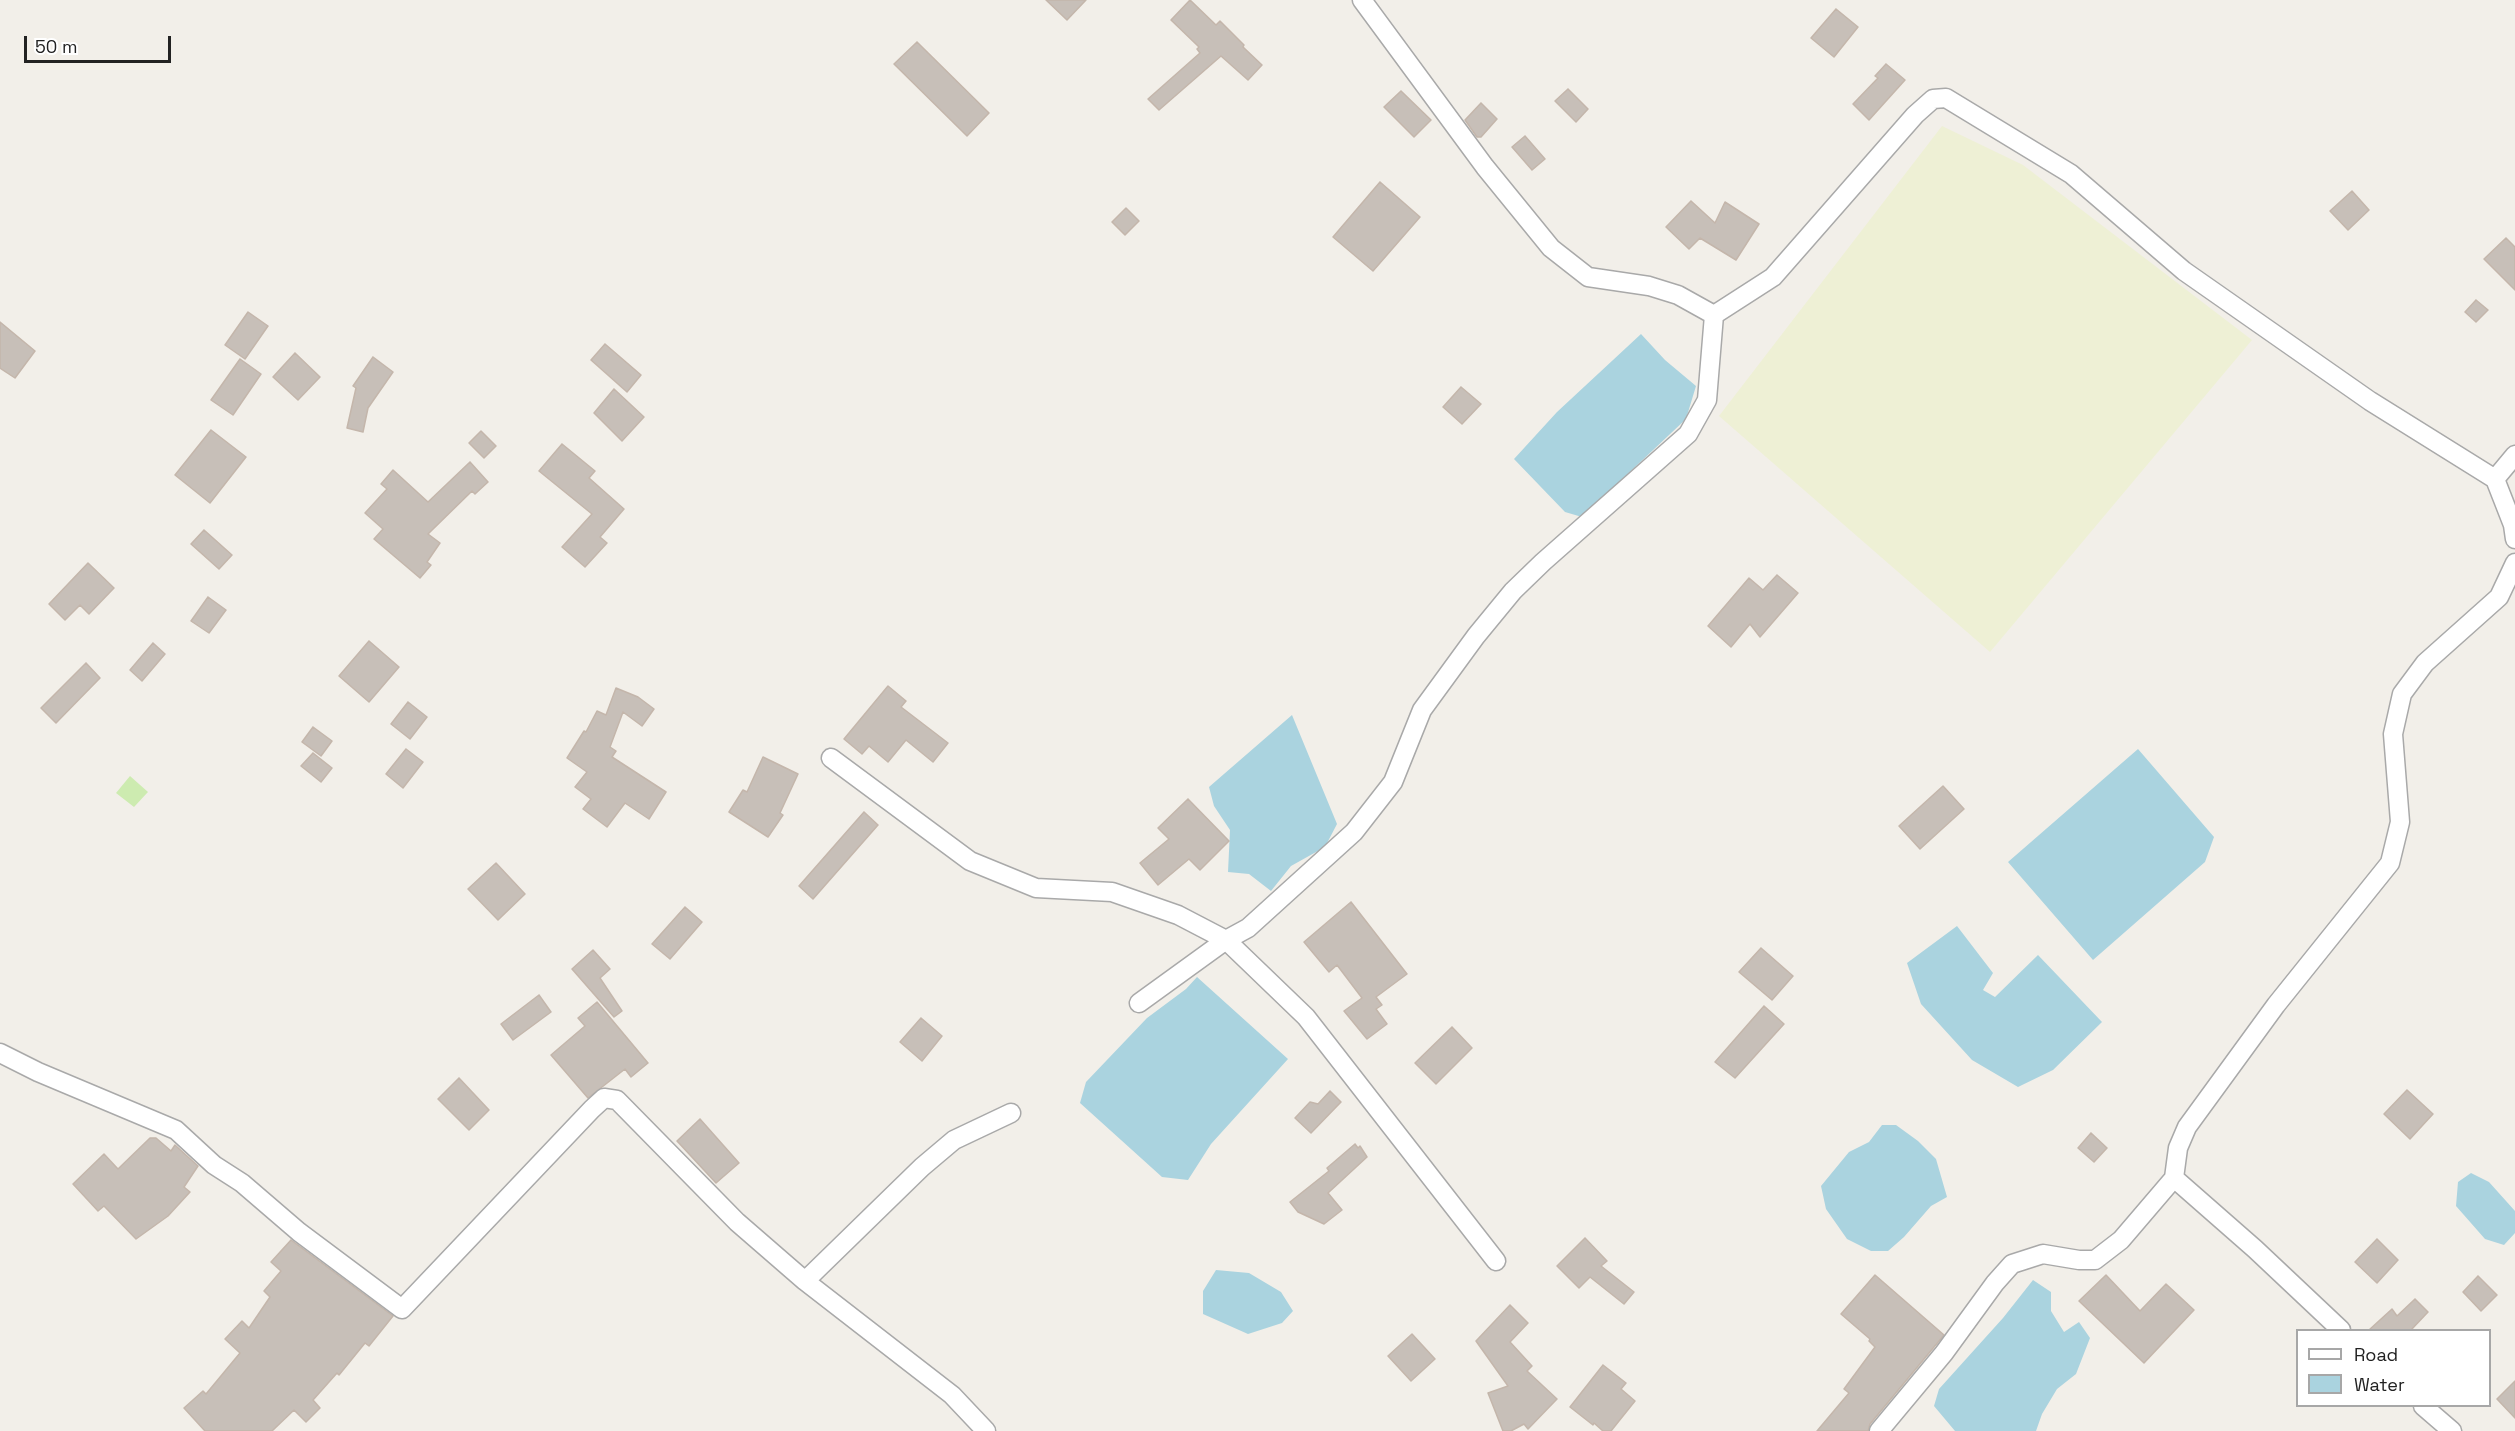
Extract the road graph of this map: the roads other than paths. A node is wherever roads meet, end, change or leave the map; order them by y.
1 (1362, 0) edge
2 (1714, 315) junction
3 (2515, 455) edge
4 (2495, 479) junction
5 (2515, 539) edge
6 (2515, 564) edge
7 (831, 758) dead end
8 (1226, 940) junction
9 (1139, 1003) dead end
10 (0, 1053) edge
11 (1011, 1113) dead end
12 (2174, 1178) junction
13 (1496, 1261) dead end
14 (805, 1281) junction
15 (2340, 1329) edge
16 (2425, 1407) edge
17 (986, 1431) edge
18 (1879, 1431) edge
19 (2452, 1431) edge

1 - 2 street
2 - 4 street
2 - 8 street
3 - 4 street
4 - 5 street
6 - 12 street
7 - 8 street
8 - 9 street
8 - 13 street
10 - 14 street
11 - 14 street
12 - 15 street
12 - 18 street
14 - 17 street
16 - 19 street

